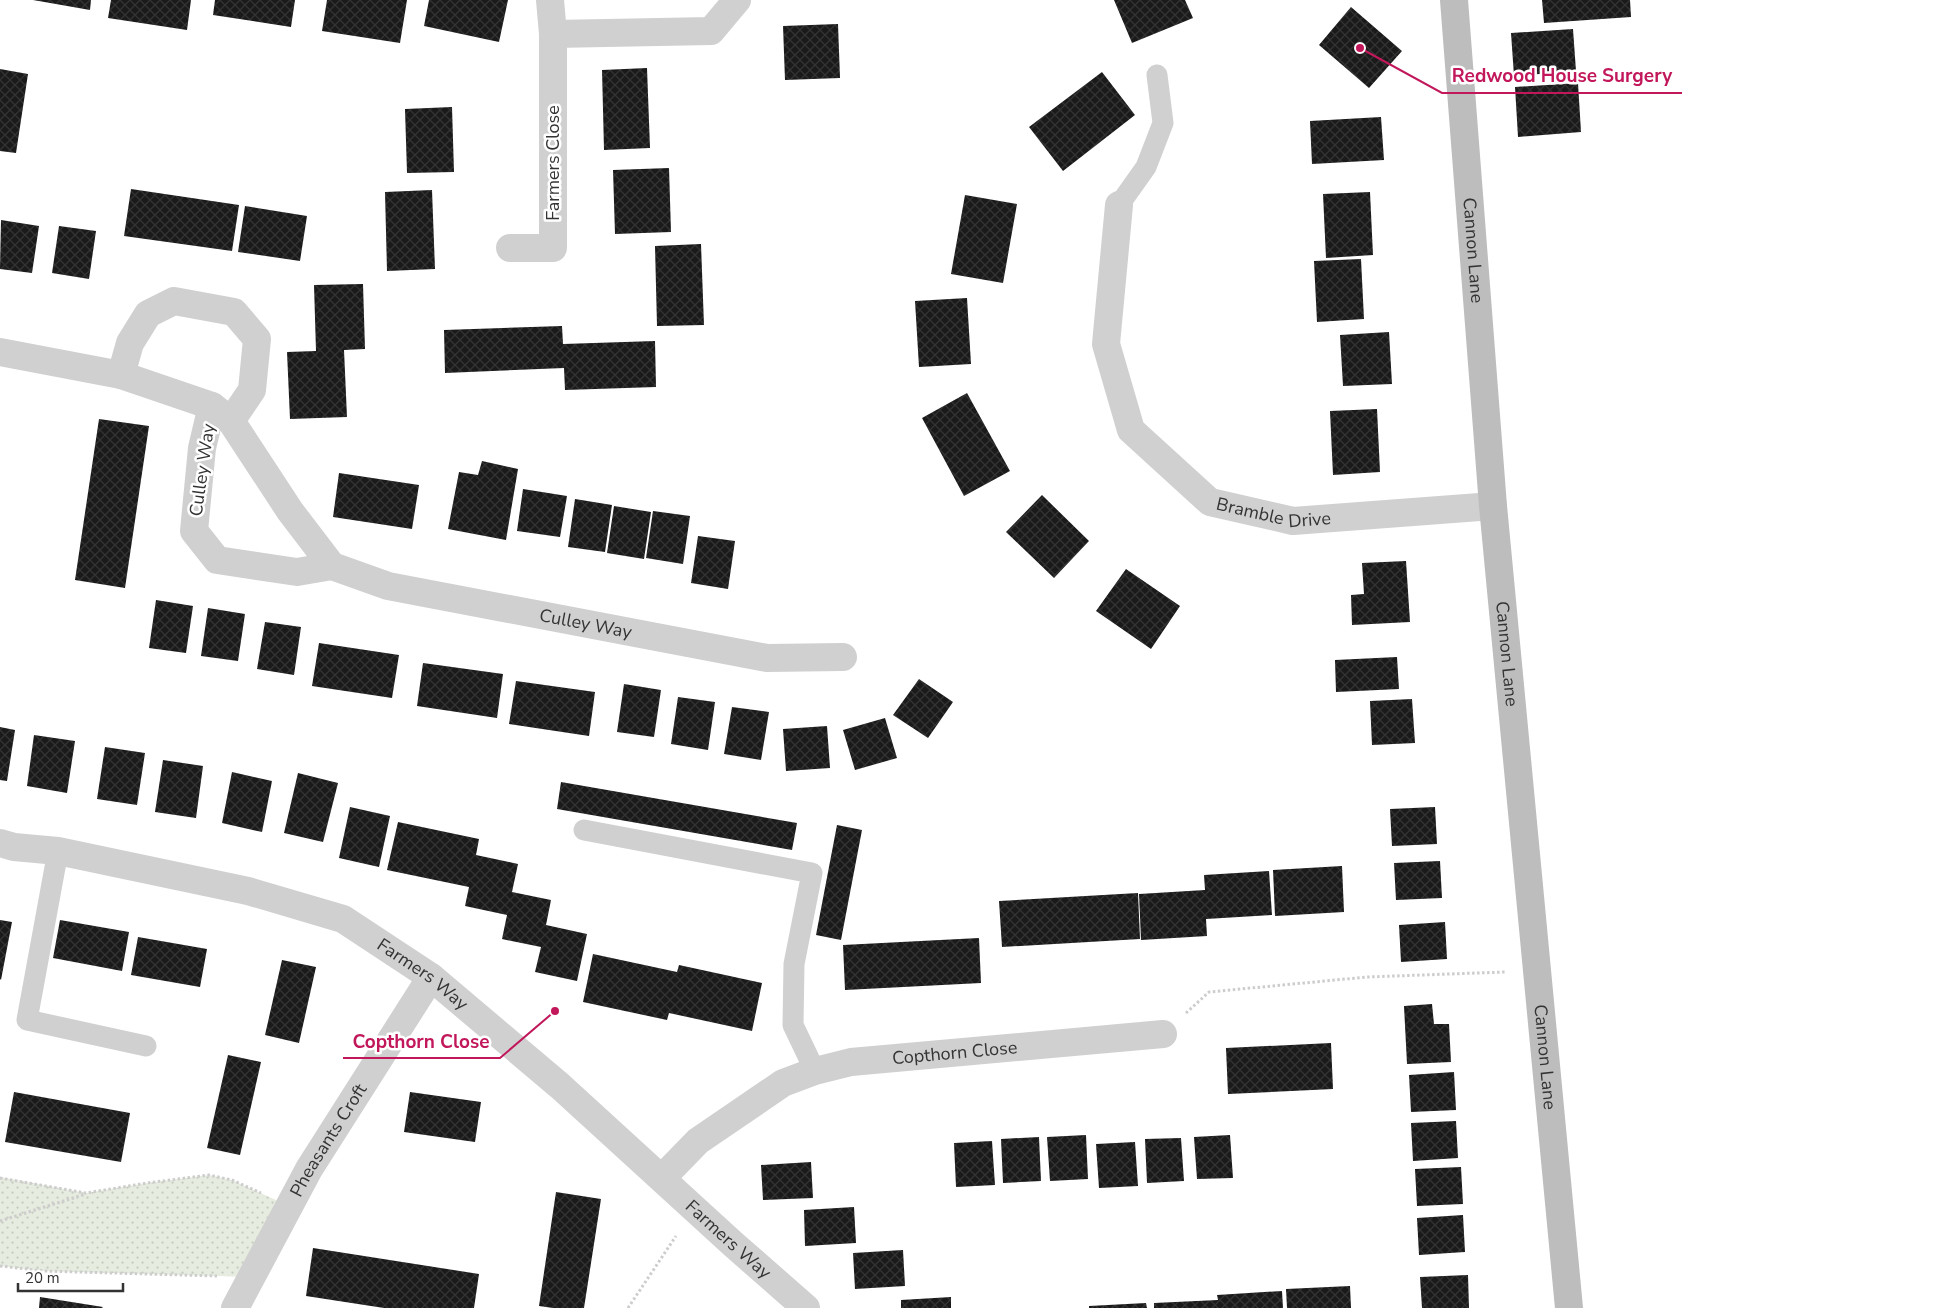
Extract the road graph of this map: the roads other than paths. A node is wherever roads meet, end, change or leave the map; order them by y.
1 (550, 0) edge
2 (737, 0) edge
3 (1454, 0) edge
4 (553, 34) junction
5 (1157, 76) dead end
6 (1120, 205) joint
7 (510, 248) dead end
8 (0, 352) edge
9 (121, 375) junction
10 (222, 413) junction
11 (1493, 506) junction
12 (332, 566) junction
13 (843, 657) dead end
14 (584, 830) dead end
15 (0, 843) edge
16 (58, 851) junction
17 (432, 977) junction
18 (1164, 1034) road end
19 (146, 1046) dead end
20 (815, 1071) junction
21 (662, 1178) junction
22 (235, 1308) edge
23 (806, 1308) edge
24 (1569, 1308) edge

1 - 4 street, Farmers Close
2 - 4 street
3 - 11 street, Cannon Lane
4 - 7 street, Farmers Close
5 - 6 lane
6 - 11 street, Bramble Drive
8 - 9 street, Culley Way
9 - 10 street, Culley Way
9 - 10 street, Culley Way
10 - 12 street, Culley Way
10 - 12 street, Culley Way
11 - 24 street, Cannon Lane
12 - 13 street, Culley Way
14 - 20 lane
15 - 16 street, Farmers Way
16 - 17 street, Farmers Way
16 - 19 lane
17 - 21 street, Farmers Way
17 - 22 street, Pheasants Croft
18 - 20 street, Copthorn Close
20 - 21 street, Copthorn Close
21 - 23 street, Farmers Way

